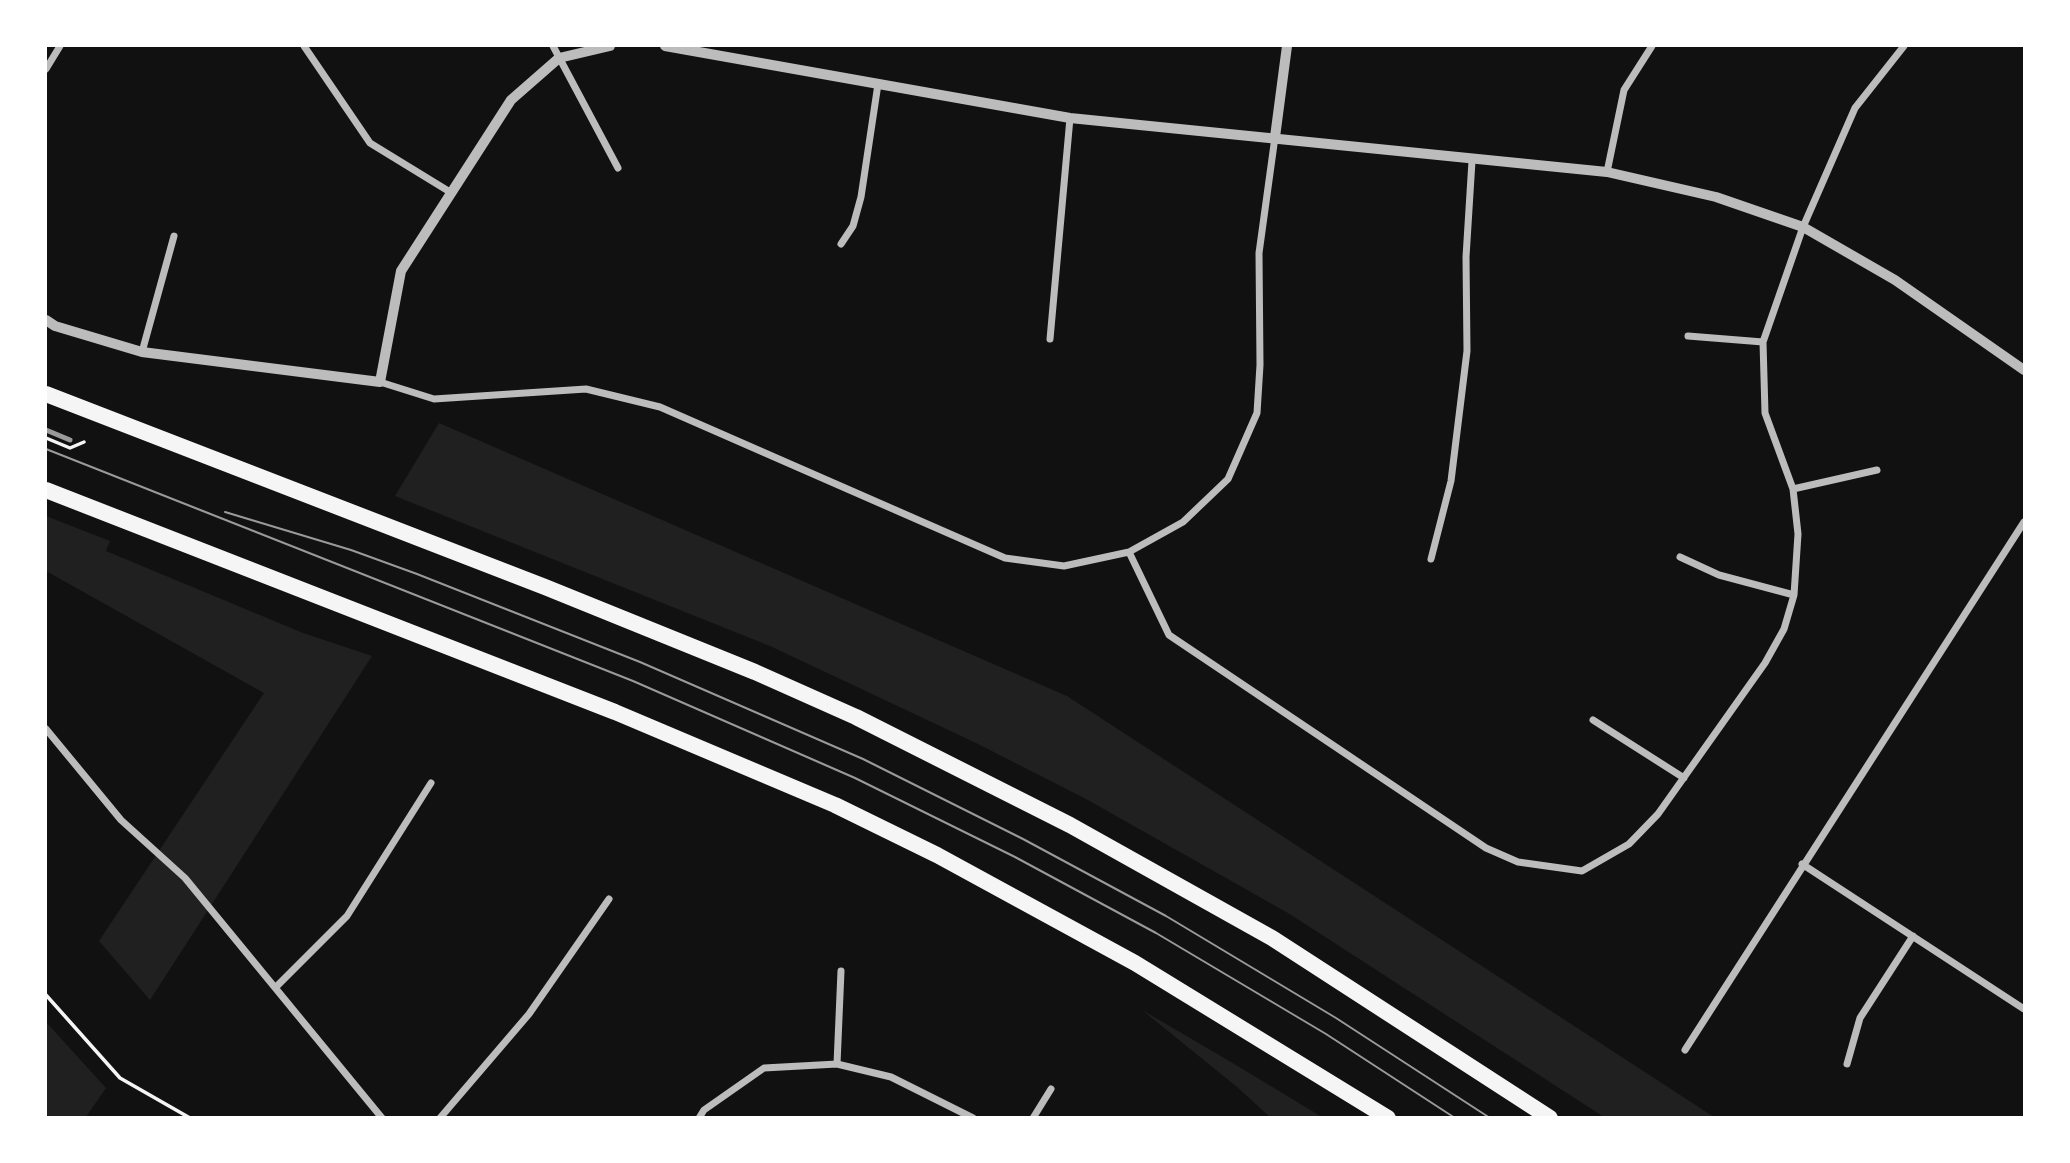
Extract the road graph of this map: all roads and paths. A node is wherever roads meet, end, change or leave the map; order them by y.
1 (60, 46) edge
2 (303, 46) edge
3 (552, 46) edge
4 (610, 46) edge
5 (665, 46) edge
6 (1287, 46) edge
7 (1652, 46) edge
8 (1904, 46) edge
9 (723, 50) edge
10 (559, 58) junction
11 (46, 69) edge
12 (878, 84) junction
13 (1070, 118) junction
14 (1275, 136) junction
15 (1472, 161) junction
16 (618, 168) dead end
17 (1607, 172) junction
18 (450, 192) junction
19 (1803, 227) junction
20 (174, 236) dead end
21 (841, 244) dead end
22 (46, 320) edge
23 (1688, 336) dead end
24 (1050, 339) dead end
25 (1763, 342) junction
26 (142, 352) junction
27 (2025, 370) edge
28 (380, 382) junction
29 (46, 394) edge
30 (46, 438) edge
31 (84, 442) dead end
32 (1877, 470) dead end
33 (1793, 489) junction
34 (46, 490) edge
35 (2025, 522) edge
36 (1129, 552) junction
37 (1681, 557) dead end
38 (1431, 559) dead end
39 (1794, 595) junction
40 (1592, 720) dead end
41 (46, 729) edge
42 (1684, 778) junction
43 (431, 783) dead end
44 (1802, 864) junction
45 (609, 899) dead end
46 (1913, 936) junction
47 (841, 971) dead end
48 (277, 986) junction
49 (46, 995) edge
50 (2025, 1009) edge
51 (1685, 1050) dead end
52 (837, 1064) junction
53 (1846, 1064) dead end
54 (1051, 1089) dead end
55 (964, 1115) edge
56 (190, 1118) edge
57 (382, 1118) edge
58 (440, 1118) edge
59 (699, 1118) edge
60 (973, 1118) edge
61 (1033, 1118) edge
62 (1388, 1118) edge
63 (1550, 1118) edge

1 - 11 street
2 - 18 street
3 - 10 street
4 - 10 street
5 - 9 street
6 - 14 street
7 - 17 street
8 - 19 street
9 - 12 street
10 - 16 street
10 - 18 street
12 - 13 street
12 - 21 street
13 - 14 street
13 - 24 street
14 - 15 street
14 - 36 street
15 - 17 street
15 - 38 street
17 - 19 street
18 - 28 street
19 - 25 street
19 - 27 street
20 - 26 street
22 - 26 street
23 - 25 street
25 - 33 street
26 - 28 street
28 - 36 street
29 - 63 highway
30 - 31 path
32 - 33 street
33 - 39 street
34 - 62 highway
35 - 44 street
36 - 42 street
37 - 39 street
39 - 42 street
40 - 42 street
41 - 48 street
43 - 48 street
44 - 46 street
44 - 51 street
45 - 58 street
46 - 50 street
46 - 53 street
47 - 52 street
48 - 57 street
49 - 56 path
52 - 55 street
52 - 59 street
54 - 61 street
55 - 60 street

